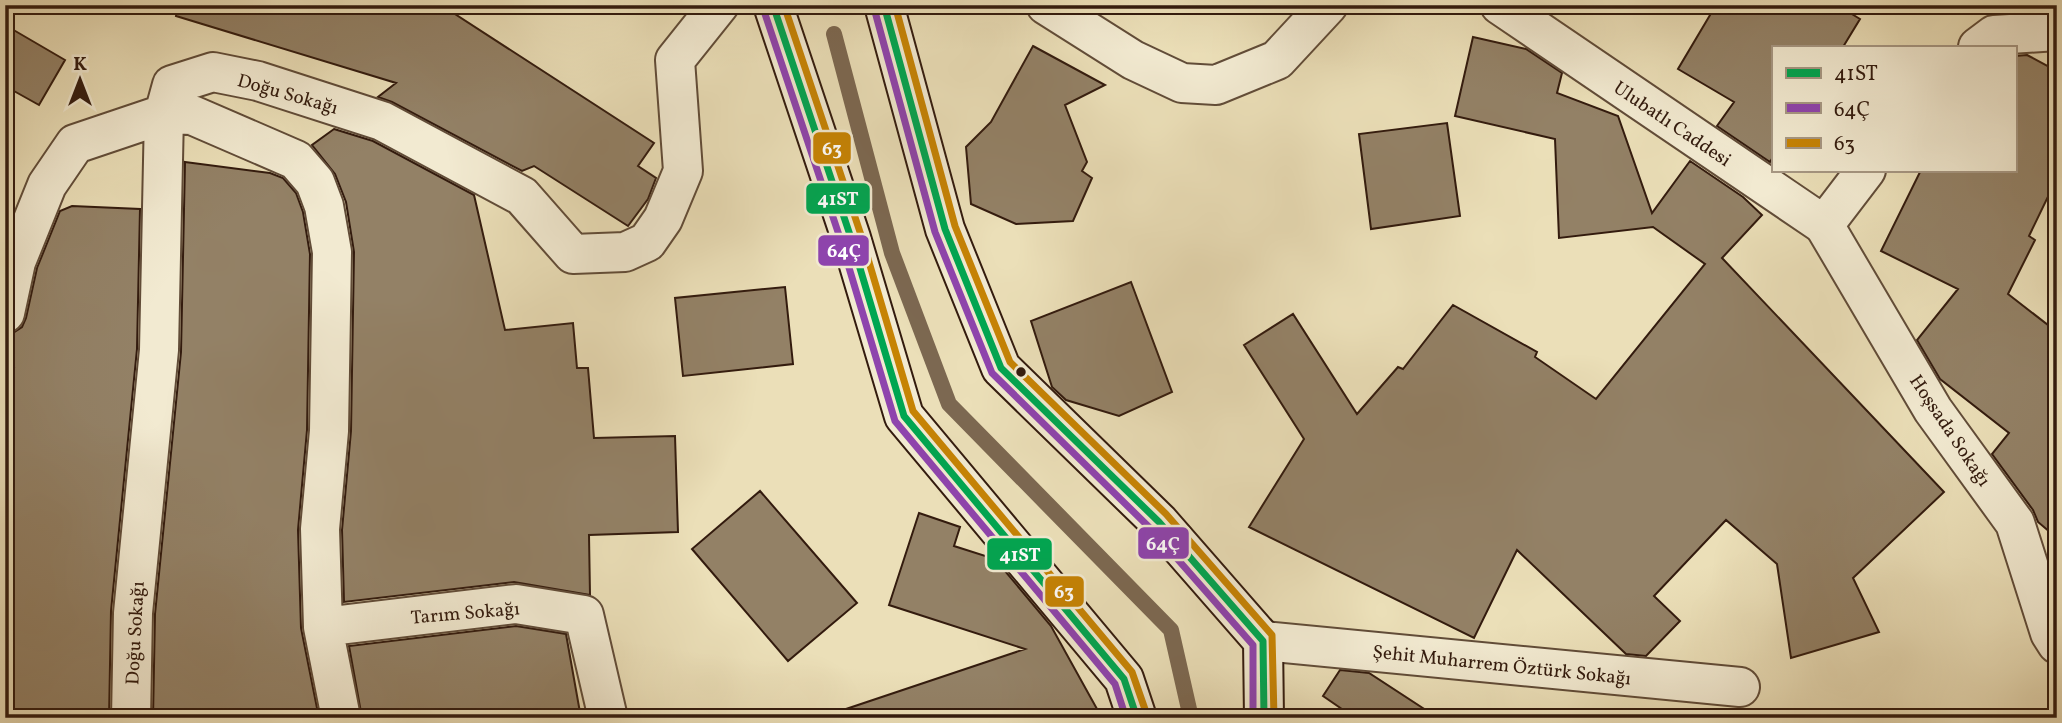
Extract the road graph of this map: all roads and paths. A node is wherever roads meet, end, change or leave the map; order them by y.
1 (719, 5) edge
2 (773, 5) edge
3 (884, 5) edge
4 (1046, 5) edge
5 (1328, 5) edge
6 (1500, 5) edge
7 (2057, 31) edge
8 (1979, 46) edge
9 (164, 114) junction
10 (1864, 172) edge
11 (1824, 225) junction
12 (5, 313) edge
13 (323, 627) junction
14 (1264, 641) junction
15 (2057, 644) edge
16 (1740, 687) dead end
17 (131, 718) edge
18 (341, 718) edge
19 (608, 718) edge
20 (1137, 718) edge
21 (1264, 718) edge

1 - 9 street, Doğu Sokağı
2 - 20 street
3 - 14 street
4 - 5 street
6 - 11 street, Ulubatlı Caddesi
7 - 8 street
9 - 12 street
9 - 13 street
9 - 17 street, Doğu Sokağı
10 - 11 street
11 - 15 street, Hoşsada Sokağı
13 - 18 street
13 - 19 street, Tarım Sokağı
14 - 16 street, Şehit Muharrem Öztürk Sokağı
14 - 21 street

